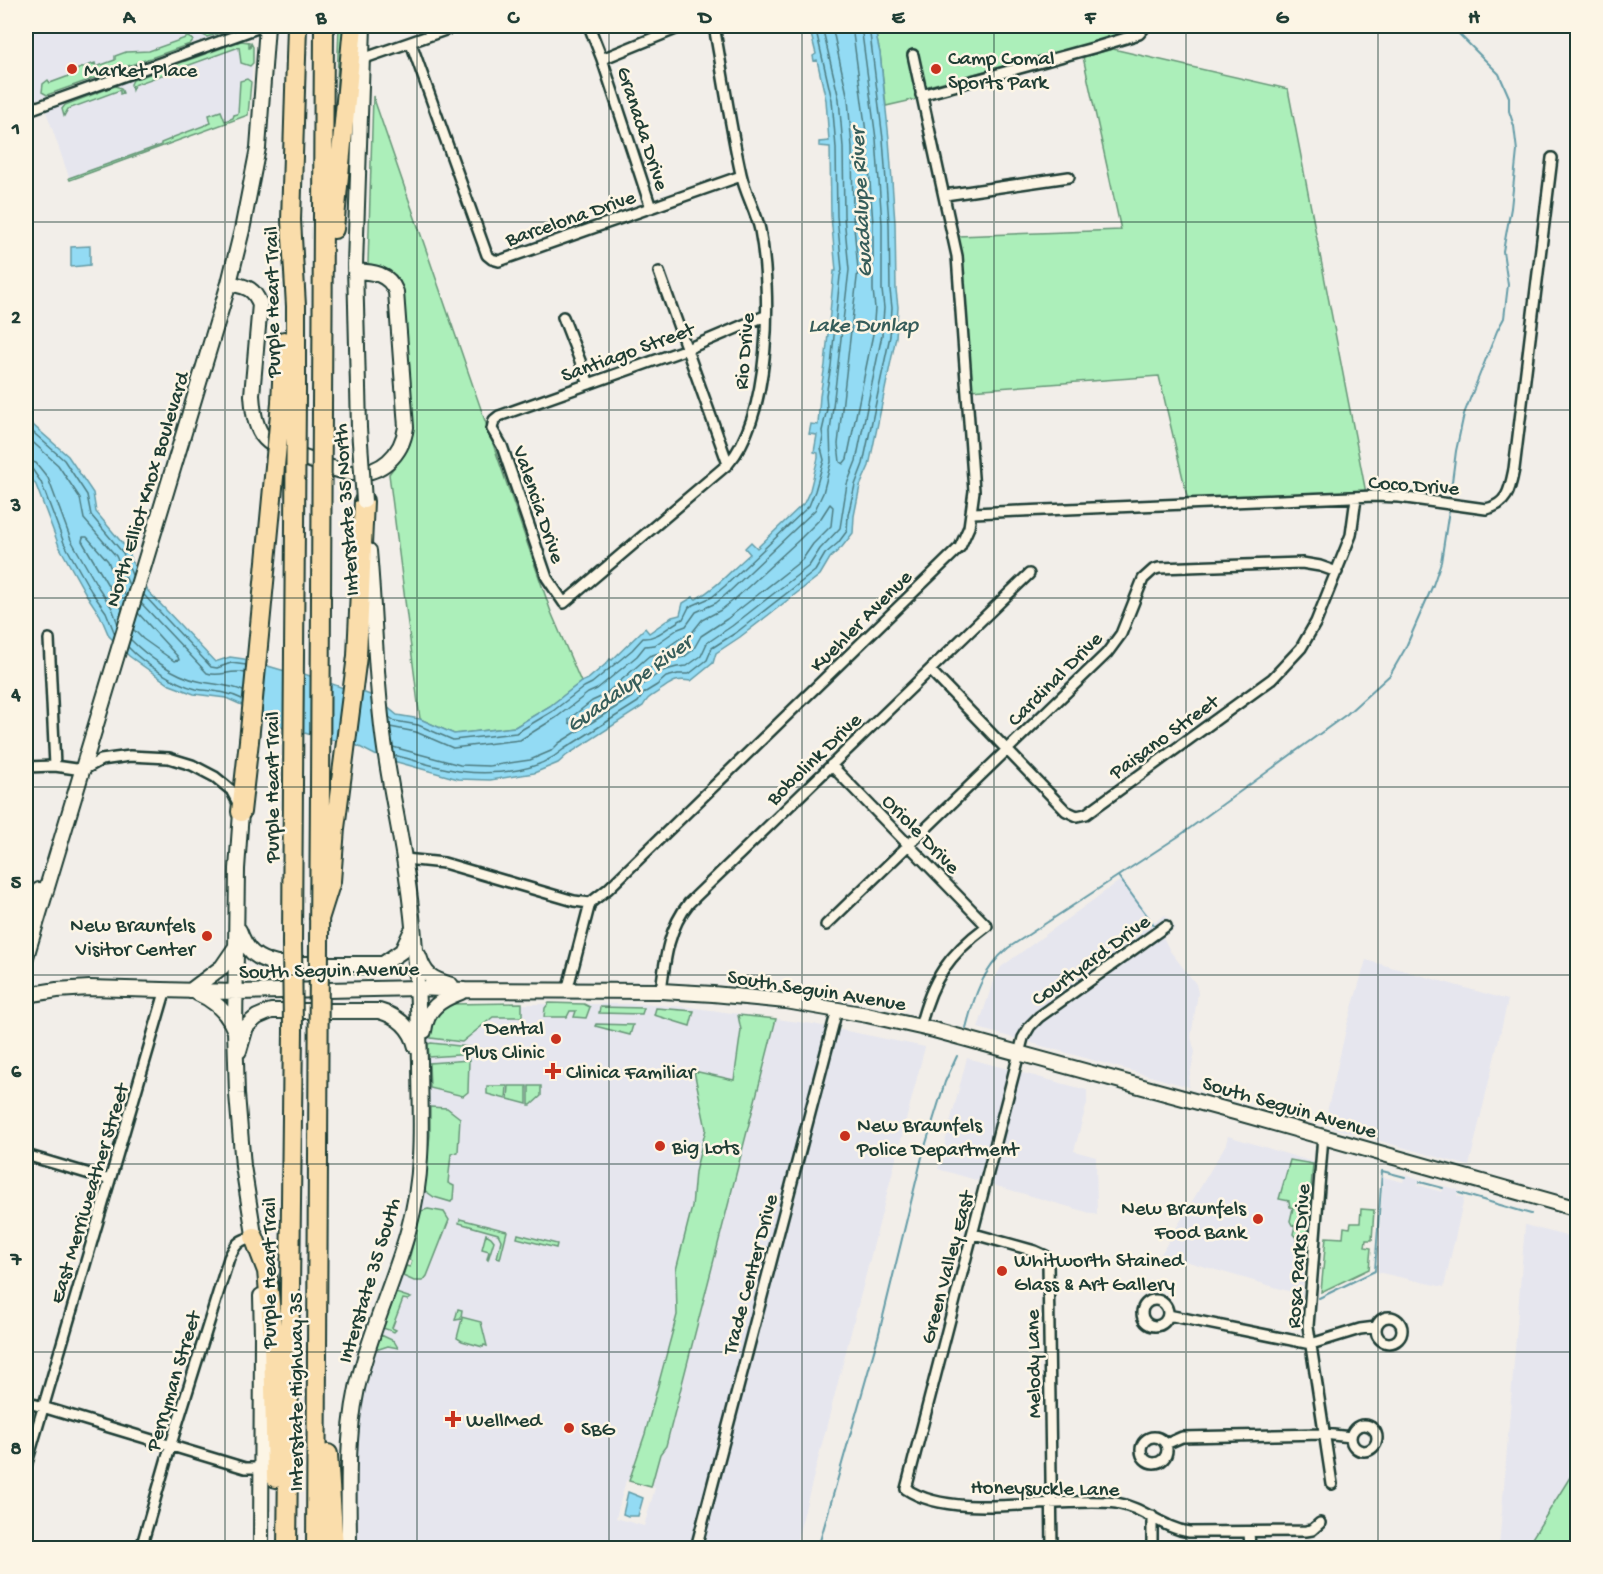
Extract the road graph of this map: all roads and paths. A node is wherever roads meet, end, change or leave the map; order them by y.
1 (265, 26) edge
2 (297, 26) edge
3 (324, 26) edge
4 (353, 26) edge
5 (363, 26) edge
6 (458, 26) edge
7 (589, 26) edge
8 (683, 26) edge
9 (714, 26) edge
10 (1146, 26) edge
11 (411, 43) junction
12 (913, 55) dead end
13 (362, 59) junction
14 (603, 59) junction
15 (921, 95) junction
16 (26, 111) edge
17 (1552, 158) dead end
18 (741, 176) junction
19 (1069, 177) dead end
20 (945, 195) junction
21 (651, 208) junction
22 (355, 271) junction
23 (659, 272) dead end
24 (229, 283) junction
25 (765, 316) junction
26 (563, 317) dead end
27 (687, 349) junction
28 (322, 353) junction
29 (588, 384) junction
30 (288, 400) junction
31 (499, 416) joint
32 (728, 464) junction
33 (1356, 498) junction
34 (364, 501) junction
35 (973, 513) junction
36 (1336, 572) junction
37 (1029, 574) dead end
38 (564, 603) joint
39 (49, 639) dead end
40 (930, 670) junction
41 (1007, 750) junction
42 (831, 765) junction
43 (55, 766) junction
44 (26, 767) edge
45 (83, 770) junction
46 (241, 812) junction
47 (909, 845) junction
48 (405, 859) junction
49 (51, 870) junction
50 (590, 903) junction
51 (26, 912) edge
52 (236, 919) junction
53 (319, 920) junction
54 (826, 925) dead end
55 (1166, 926) dead end
56 (412, 927) junction
57 (236, 946) junction
58 (26, 957) edge
59 (418, 988) junction
60 (166, 989) junction
61 (465, 990) junction
62 (190, 991) junction
63 (567, 991) junction
64 (661, 991) junction
65 (236, 992) junction
66 (26, 995) edge
67 (837, 1010) junction
68 (920, 1027) junction
69 (234, 1030) junction
70 (1019, 1053) junction
71 (420, 1060) junction
72 (236, 1067) junction
73 (1323, 1136) junction
74 (26, 1155) edge
75 (110, 1180) junction
76 (1578, 1209) edge
77 (974, 1234) junction
78 (254, 1237) junction
79 (1168, 1315) dead end
80 (1376, 1327) dead end
81 (1311, 1344) junction
82 (317, 1370) junction
83 (26, 1401) edge
84 (42, 1407) junction
85 (1324, 1434) junction
86 (1351, 1437) dead end
87 (171, 1444) junction
88 (1166, 1444) dead end
89 (26, 1466) edge
90 (261, 1468) junction
91 (1332, 1484) dead end
92 (907, 1490) joint
93 (1051, 1503) junction
94 (1152, 1516) junction
95 (1320, 1523) dead end
96 (1249, 1532) junction
97 (141, 1548) edge
98 (261, 1548) edge
99 (279, 1548) edge
100 (287, 1548) edge
101 (316, 1548) edge
102 (334, 1548) edge
103 (349, 1548) edge
104 (696, 1548) edge
105 (1052, 1548) edge
106 (1152, 1548) edge
107 (1250, 1548) edge

1 - 16 street
1 - 24 main road, North Elliot Knox Boulevard
2 - 30 highway, Purple Heart Trail
3 - 28 highway
4 - 28 highway
5 - 13 main road, Interstate 35 North
6 - 11 street
7 - 14 street, Granada Drive
8 - 14 street
9 - 18 street, Rio Drive
10 - 15 street
11 - 13 street
11 - 21 street, Barcelona Drive
12 - 15 street, Kuehler Avenue
13 - 22 main road, Interstate 35 North
14 - 21 street, Granada Drive
15 - 20 street, Kuehler Avenue
17 - 33 street, Coco Drive
18 - 21 street, Barcelona Drive
18 - 25 street, Rio Drive
19 - 20 street
20 - 35 street, Kuehler Avenue
22 - 24 main road
22 - 34 main road, Interstate 35 North, bridge
23 - 27 street
24 - 45 main road, North Elliot Knox Boulevard
25 - 27 street, Santiago Street
25 - 32 street, Rio Drive
26 - 29 street
27 - 29 street, Santiago Street
27 - 32 street
28 - 53 highway, bridge
29 - 31 street, Santiago Street
30 - 46 highway, bridge
30 - 100 highway, Purple Heart Trail, bridge
31 - 38 street, Valencia Drive
32 - 38 street, Rio Drive
33 - 35 street, Coco Drive
33 - 36 street, Paisano Street
34 - 48 main road, Interstate 35 North
34 - 53 highway
35 - 50 street, Kuehler Avenue
36 - 41 street, Cardinal Drive
36 - 41 street, Paisano Street
37 - 40 street, Bobolink Drive
39 - 43 street
40 - 41 street, Paisano Street
40 - 42 street, Bobolink Drive
41 - 47 street, Cardinal Drive
42 - 47 street, Oriole Drive
42 - 64 street, Bobolink Drive
43 - 44 street
43 - 45 street
45 - 46 street
45 - 49 main road, North Elliot Knox Boulevard
46 - 52 main road
47 - 54 street, Cardinal Drive
47 - 68 street, Oriole Drive
48 - 50 street
48 - 56 main road, Interstate 35 North
49 - 51 main road
49 - 58 main road, North Elliot Knox Boulevard
50 - 63 street
52 - 56 main road
52 - 57 main road
53 - 82 highway, Interstate Highway 35, bridge
55 - 70 street, Courtyard Drive
56 - 59 main road, Interstate 35 North
56 - 61 main road
57 - 62 main road
57 - 65 main road
59 - 61 main road, South Seguin Avenue
59 - 65 main road, South Seguin Avenue
59 - 71 main road, Interstate 35 South
60 - 62 main road, South Seguin Avenue
60 - 66 main road, South Seguin Avenue
60 - 75 street, East Merriweather Street
61 - 63 main road, South Seguin Avenue
61 - 71 main road
62 - 65 main road, South Seguin Avenue
62 - 69 main road
63 - 64 main road, South Seguin Avenue
64 - 67 main road, South Seguin Avenue
65 - 69 main road
67 - 68 main road, South Seguin Avenue
67 - 104 street, Trade Center Drive
68 - 70 main road, South Seguin Avenue
69 - 72 main road
70 - 73 main road, South Seguin Avenue
70 - 77 street, Green Valley East
71 - 72 main road
71 - 103 main road, Interstate 35 South
72 - 78 main road
73 - 76 main road, South Seguin Avenue
73 - 81 street, Rosa Parks Drive
74 - 75 street
75 - 84 street, East Merriweather Street
77 - 92 street, Green Valley East
77 - 93 street, Melody Lane
78 - 87 street, Perryman Street
78 - 90 main road
78 - 99 highway
79 - 81 street
80 - 81 street
81 - 85 street, Rosa Parks Drive
82 - 101 highway, Interstate Highway 35
82 - 102 highway
83 - 84 street
84 - 87 street
84 - 89 street, East Merriweather Street
85 - 86 street
85 - 88 street
85 - 91 street, Rosa Parks Drive
87 - 90 street
87 - 97 street, Perryman Street
90 - 98 main road
92 - 93 street, Honeysuckle Lane
93 - 94 street, Honeysuckle Lane
93 - 105 street, Melody Lane
94 - 96 street, Honeysuckle Lane
94 - 106 street
95 - 96 street, Honeysuckle Lane
96 - 107 street

